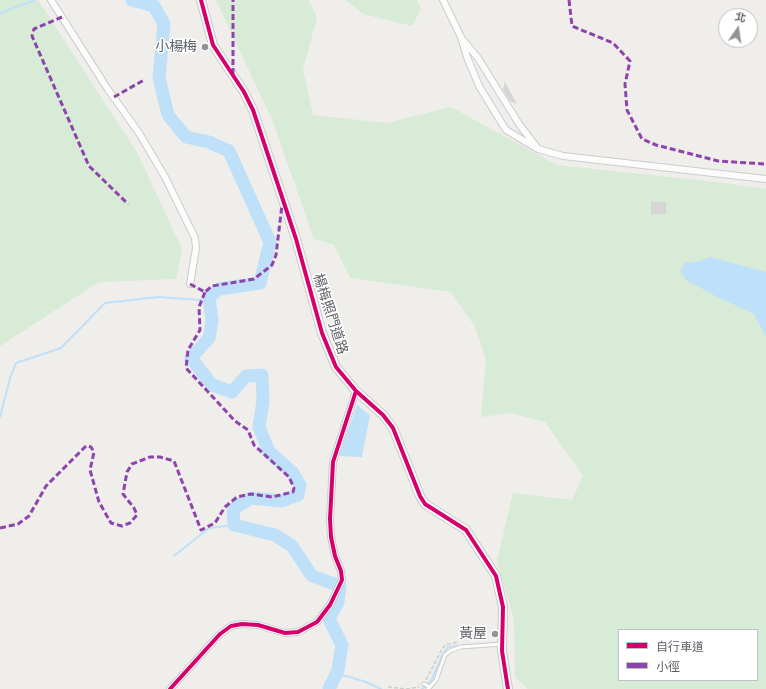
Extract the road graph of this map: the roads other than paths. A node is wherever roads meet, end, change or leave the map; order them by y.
1 (50, 0) edge
2 (202, 0) edge
3 (443, 0) edge
4 (461, 37) junction
5 (538, 149) junction
6 (766, 179) edge
7 (190, 284) dead end
8 (356, 391) junction
9 (502, 644) junction
10 (424, 684) dead end
11 (429, 688) edge
12 (170, 689) edge
13 (508, 689) edge

1 - 7 street
2 - 8 street, 楊梅照門道路
3 - 4 street
4 - 5 street
4 - 5 street
5 - 6 street
8 - 9 street, 楊梅照門道路
8 - 12 street
9 - 11 lane
9 - 13 street, 楊梅照門道路
10 - 11 lane

